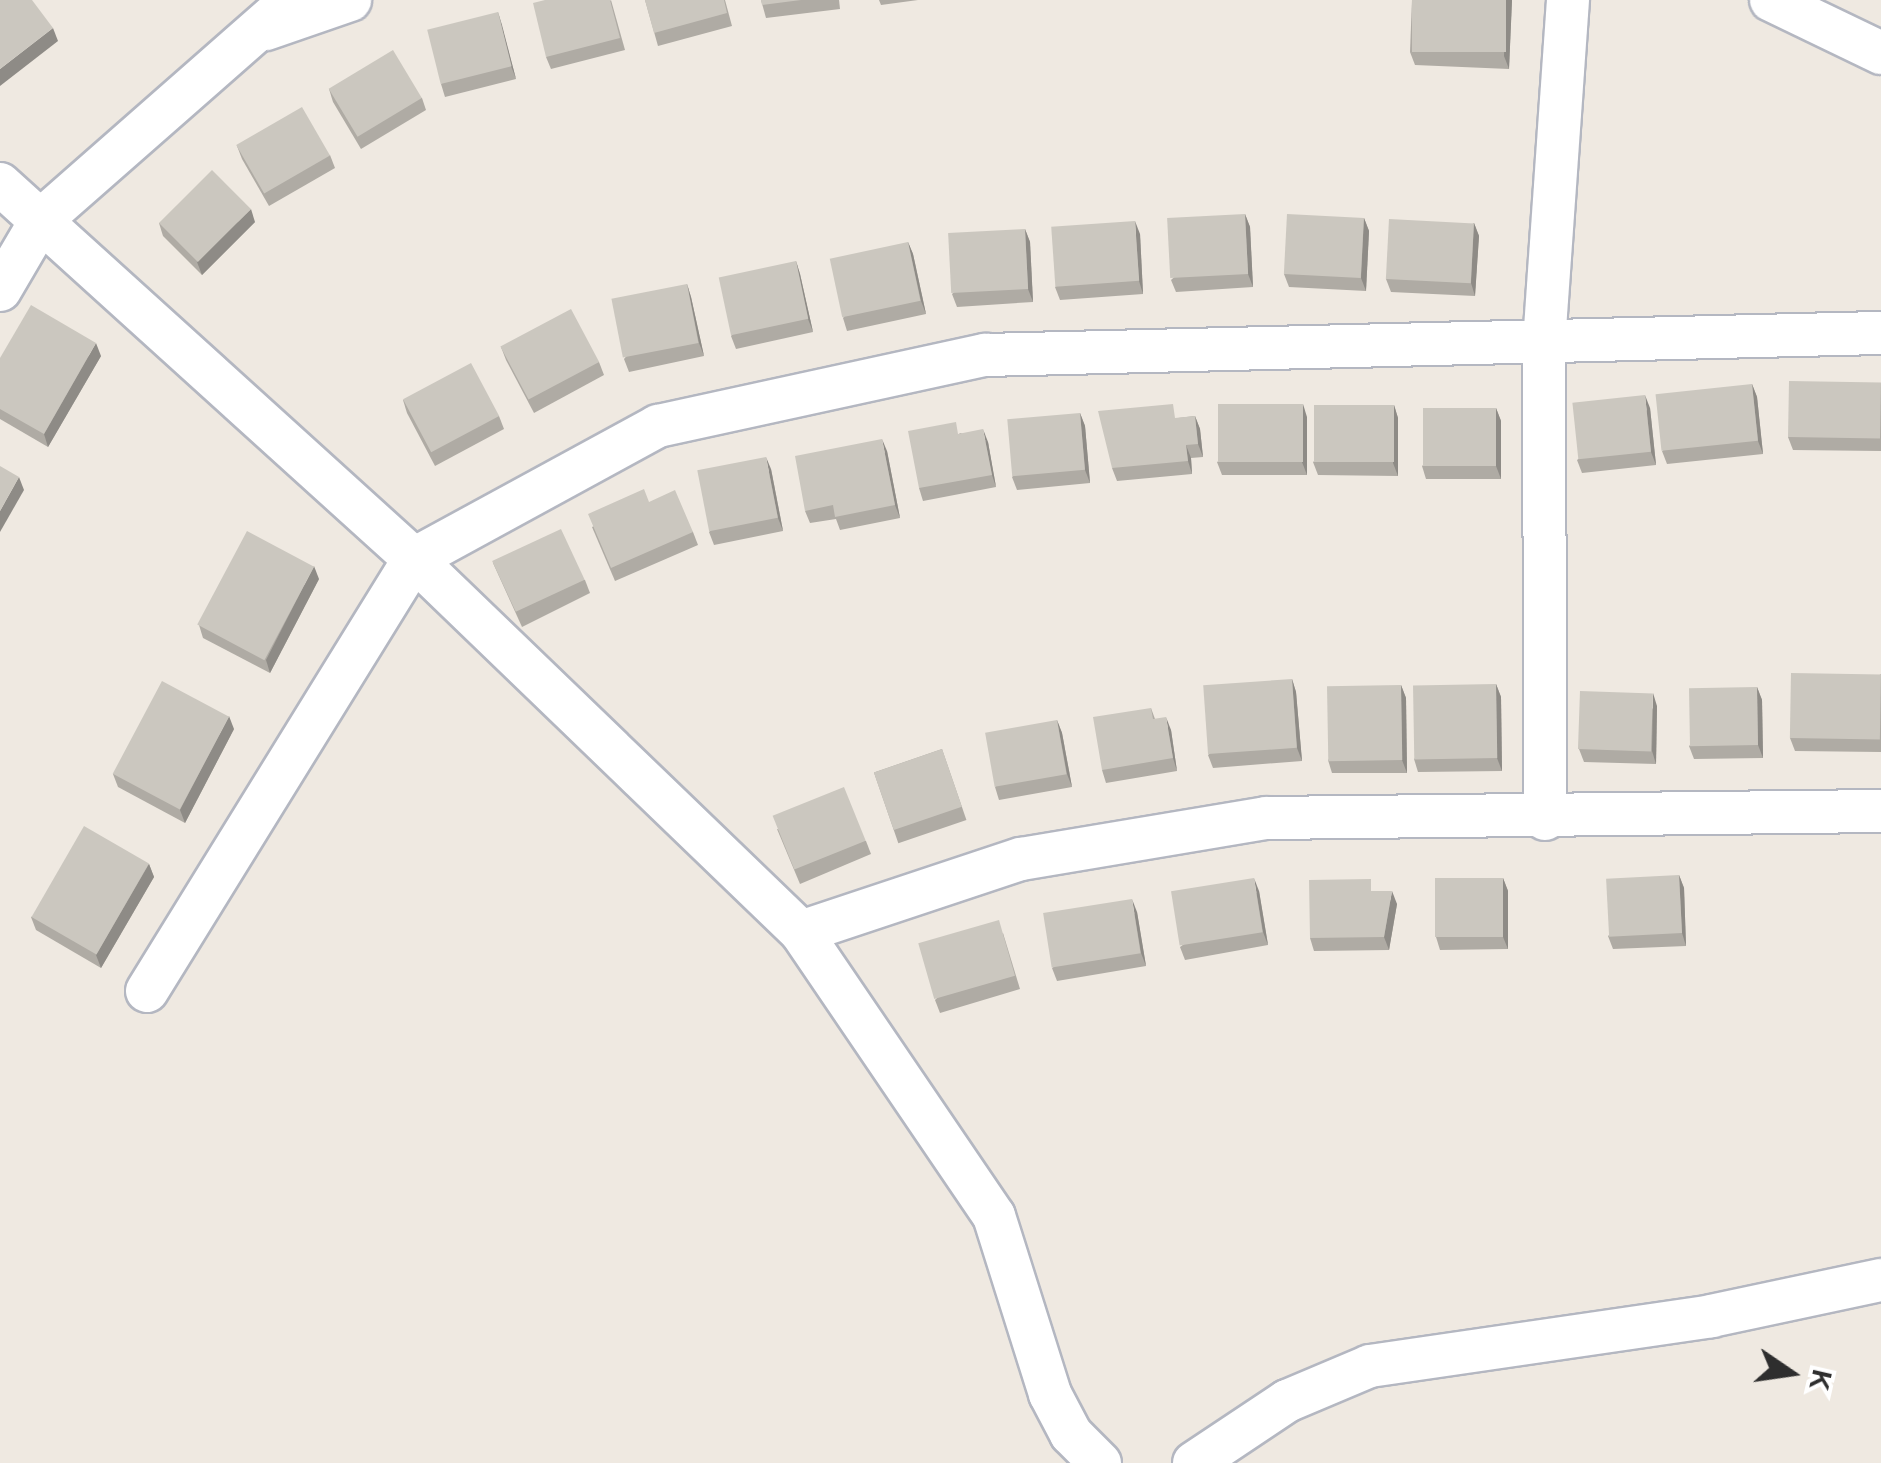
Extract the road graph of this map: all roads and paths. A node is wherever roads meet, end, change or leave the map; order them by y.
1 (292, 0) edge
2 (350, 0) edge
3 (1568, 0) edge
4 (1771, 0) edge
5 (246, 36) junction
6 (1881, 53) edge
7 (0, 184) edge
8 (41, 220) junction
9 (0, 290) edge
10 (1881, 334) edge
11 (1544, 343) junction
12 (414, 559) junction
13 (1881, 811) edge
14 (1545, 819) junction
15 (801, 932) junction
16 (147, 990) dead end
17 (1881, 1280) edge
18 (1100, 1463) edge
19 (1194, 1463) edge

1 - 5 street
2 - 5 street
3 - 11 street
4 - 6 street
5 - 8 street
7 - 8 street
8 - 9 street
8 - 12 street
10 - 11 street
11 - 12 street
11 - 14 street
12 - 15 street
12 - 16 street
13 - 14 street
14 - 15 street
15 - 18 street
17 - 19 street

